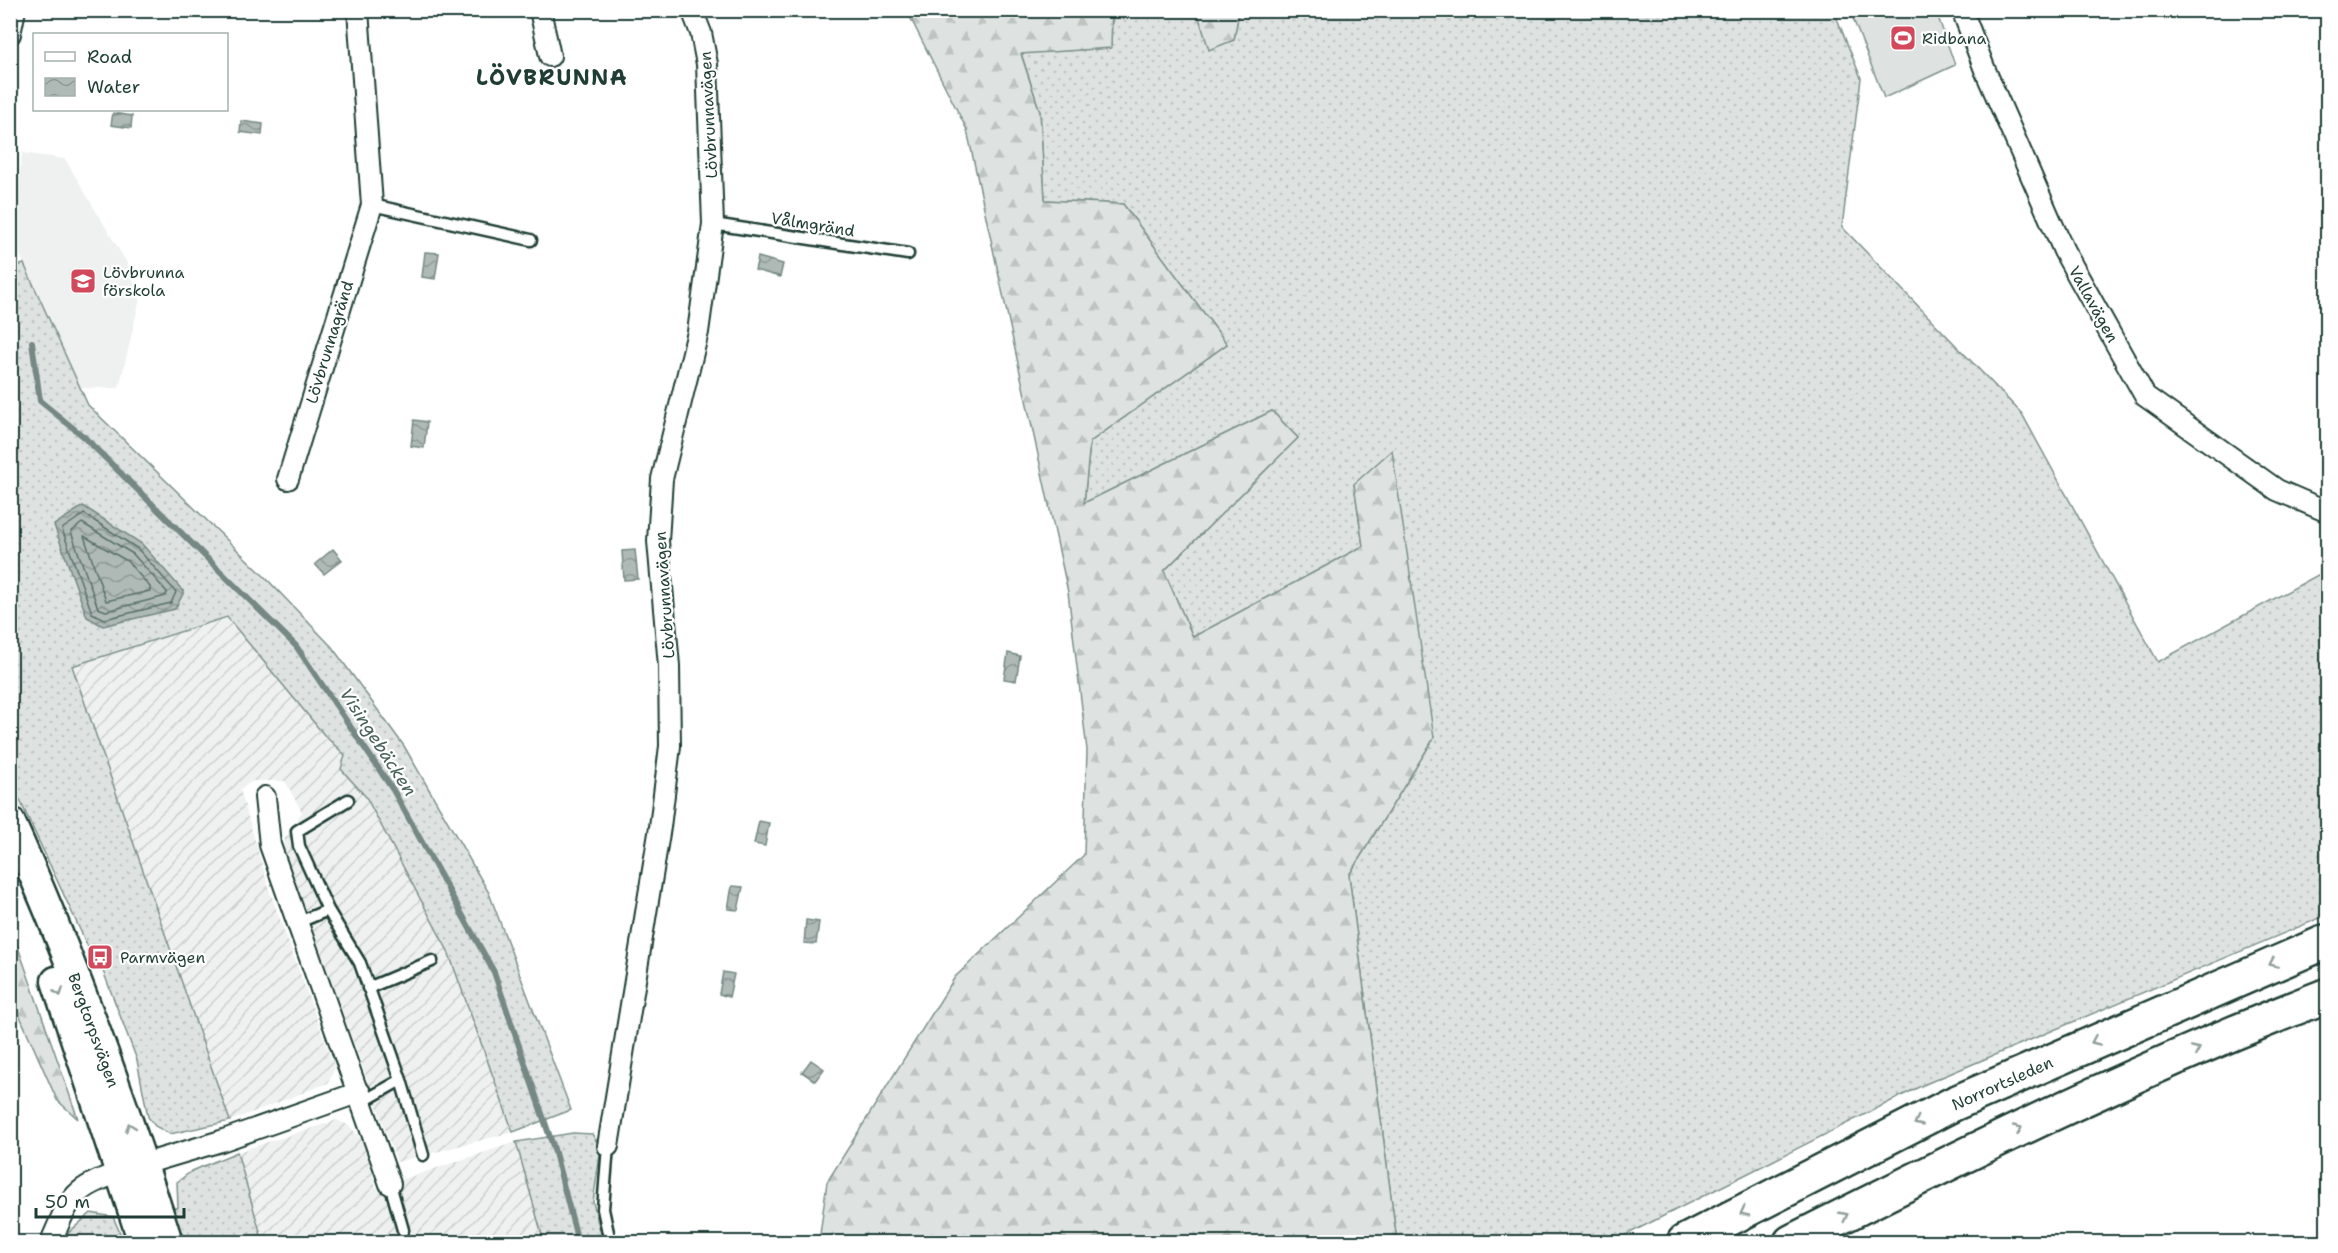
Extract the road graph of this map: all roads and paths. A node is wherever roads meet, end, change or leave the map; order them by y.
1 (15, 10) edge
2 (358, 10) edge
3 (540, 10) edge
4 (692, 10) edge
5 (1962, 10) edge
6 (10, 34) edge
7 (550, 56) dead end
8 (372, 206) junction
9 (713, 224) junction
10 (531, 240) dead end
11 (908, 254) dead end
12 (288, 479) dead end
13 (2328, 512) edge
14 (265, 797) dead end
15 (348, 800) dead end
16 (10, 821) edge
17 (10, 836) edge
18 (328, 910) junction
19 (299, 922) junction
20 (2328, 941) edge
21 (432, 961) dead end
22 (368, 988) junction
23 (2328, 995) edge
24 (401, 1080) junction
25 (361, 1097) junction
26 (608, 1146) joint
27 (423, 1155) dead end
28 (132, 1168) junction
29 (390, 1184) joint
30 (403, 1230) dead end
31 (51, 1242) edge
32 (144, 1242) edge
33 (168, 1242) edge
34 (610, 1242) edge
35 (1684, 1242) edge
36 (1791, 1242) edge

1 - 6 street
2 - 8 street, Lövbrunnagränd
3 - 7 street
4 - 9 street, Lövbrunnavägen
5 - 13 street, Vallavägen
8 - 10 lane
8 - 12 street, Lövbrunnagränd
9 - 11 lane, Vålmgränd
9 - 26 street, Lövbrunnavägen
14 - 19 street
15 - 18 lane
28 -> 16 main road, Bergtorpsvägen
17 -> 28 main road, Bergtorpsvägen
18 - 19 lane
18 - 22 lane
19 - 25 street
20 -> 35 highway, Norrortsleden
21 - 22 lane
22 - 24 lane
36 -> 23 highway
24 - 25 lane
24 - 27 lane
25 - 28 street
25 - 29 street
26 - 34 lane
28 - 31 street
28 - 32 main road, Bergtorpsvägen
28 - 33 main road, Bergtorpsvägen
29 - 30 lane

